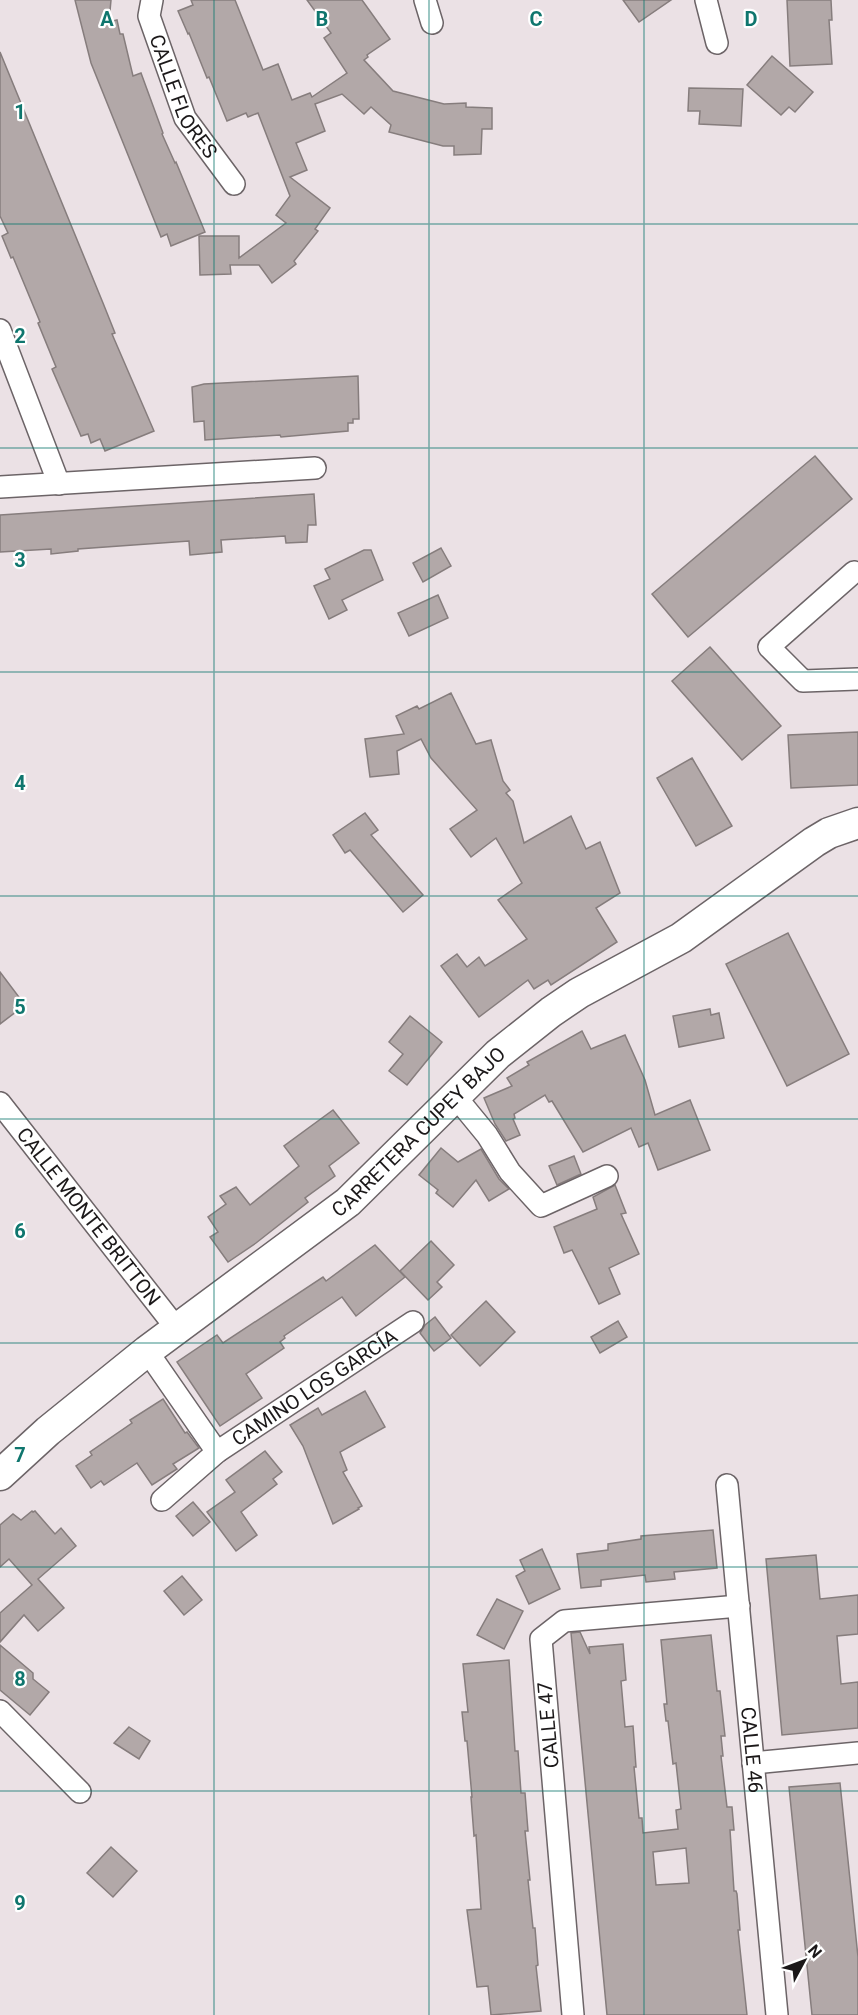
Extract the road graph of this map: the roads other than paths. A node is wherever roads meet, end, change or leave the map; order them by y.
1 (152, 0) edge
2 (425, 0) edge
3 (706, 0) edge
4 (432, 23) dead end
5 (717, 43) dead end
6 (234, 184) dead end
7 (0, 330) edge
8 (315, 468) dead end
9 (59, 484) junction
10 (0, 487) edge
11 (854, 572) dead end
12 (858, 679) edge
13 (858, 823) edge
14 (455, 1096) junction
15 (0, 1103) edge
16 (607, 1176) dead end
17 (413, 1322) dead end
18 (177, 1329) junction
19 (147, 1351) junction
20 (217, 1452) junction
21 (0, 1475) edge
22 (727, 1485) dead end
23 (162, 1500) dead end
24 (739, 1606) junction
25 (0, 1711) edge
26 (858, 1753) edge
27 (753, 1763) junction
28 (80, 1792) dead end
29 (573, 2015) edge
30 (777, 2015) edge

1 - 6 street, CALLE FLORES
2 - 4 street
3 - 5 street
7 - 9 street
8 - 9 street
9 - 10 street
11 - 12 street
13 - 14 street, CARRETERA CUPEY BAJO
14 - 16 street
14 - 18 street, CARRETERA CUPEY BAJO
15 - 18 street, CALLE MONTE BRITTON
17 - 20 street, CAMINO LOS GARCÍA
18 - 19 street, CARRETERA CUPEY BAJO
19 - 20 street, CAMINO LOS GARCÍA
19 - 21 street, CARRETERA CUPEY BAJO
20 - 23 street, CAMINO LOS GARCÍA
22 - 24 street, CALLE 46
24 - 27 street, CALLE 46
24 - 29 street, CALLE 47
25 - 28 street
26 - 27 street
27 - 30 street, CALLE 46

